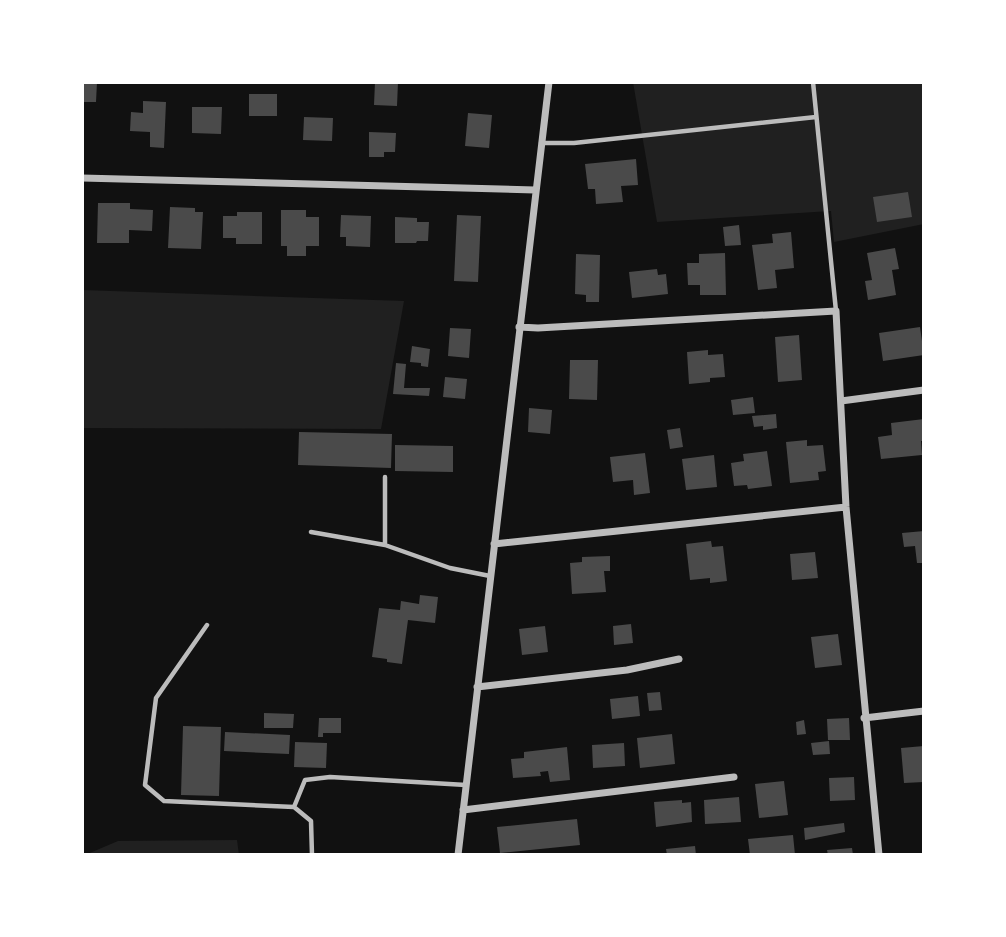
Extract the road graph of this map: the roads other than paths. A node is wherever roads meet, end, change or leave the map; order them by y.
1 (549, 82) edge
2 (813, 82) edge
3 (816, 117) junction
4 (540, 143) junction
5 (82, 178) edge
6 (535, 190) junction
7 (836, 311) junction
8 (519, 327) junction
9 (924, 390) edge
10 (841, 401) junction
11 (385, 477) dead end
12 (846, 507) junction
13 (311, 532) dead end
14 (494, 544) junction
15 (385, 545) junction
16 (490, 576) junction
17 (207, 625) dead end
18 (679, 659) dead end
19 (477, 687) junction
20 (924, 711) edge
21 (864, 718) junction
22 (734, 777) dead end
23 (466, 785) junction
24 (294, 807) junction
25 (463, 810) junction
26 (312, 855) edge
27 (458, 855) edge
28 (879, 855) edge

1 - 4 street
2 - 3 lane
3 - 4 lane
3 - 7 lane
4 - 6 street
5 - 6 street
6 - 8 street
7 - 8 street
7 - 10 street
8 - 14 street
9 - 10 street
10 - 12 street
11 - 15 lane
12 - 14 street
12 - 21 street
13 - 15 lane
14 - 16 street
15 - 16 lane
16 - 19 street
17 - 24 lane
18 - 19 street
19 - 23 street
20 - 21 street
21 - 28 street
22 - 25 street
23 - 24 lane
23 - 25 street
24 - 26 lane
25 - 27 street

